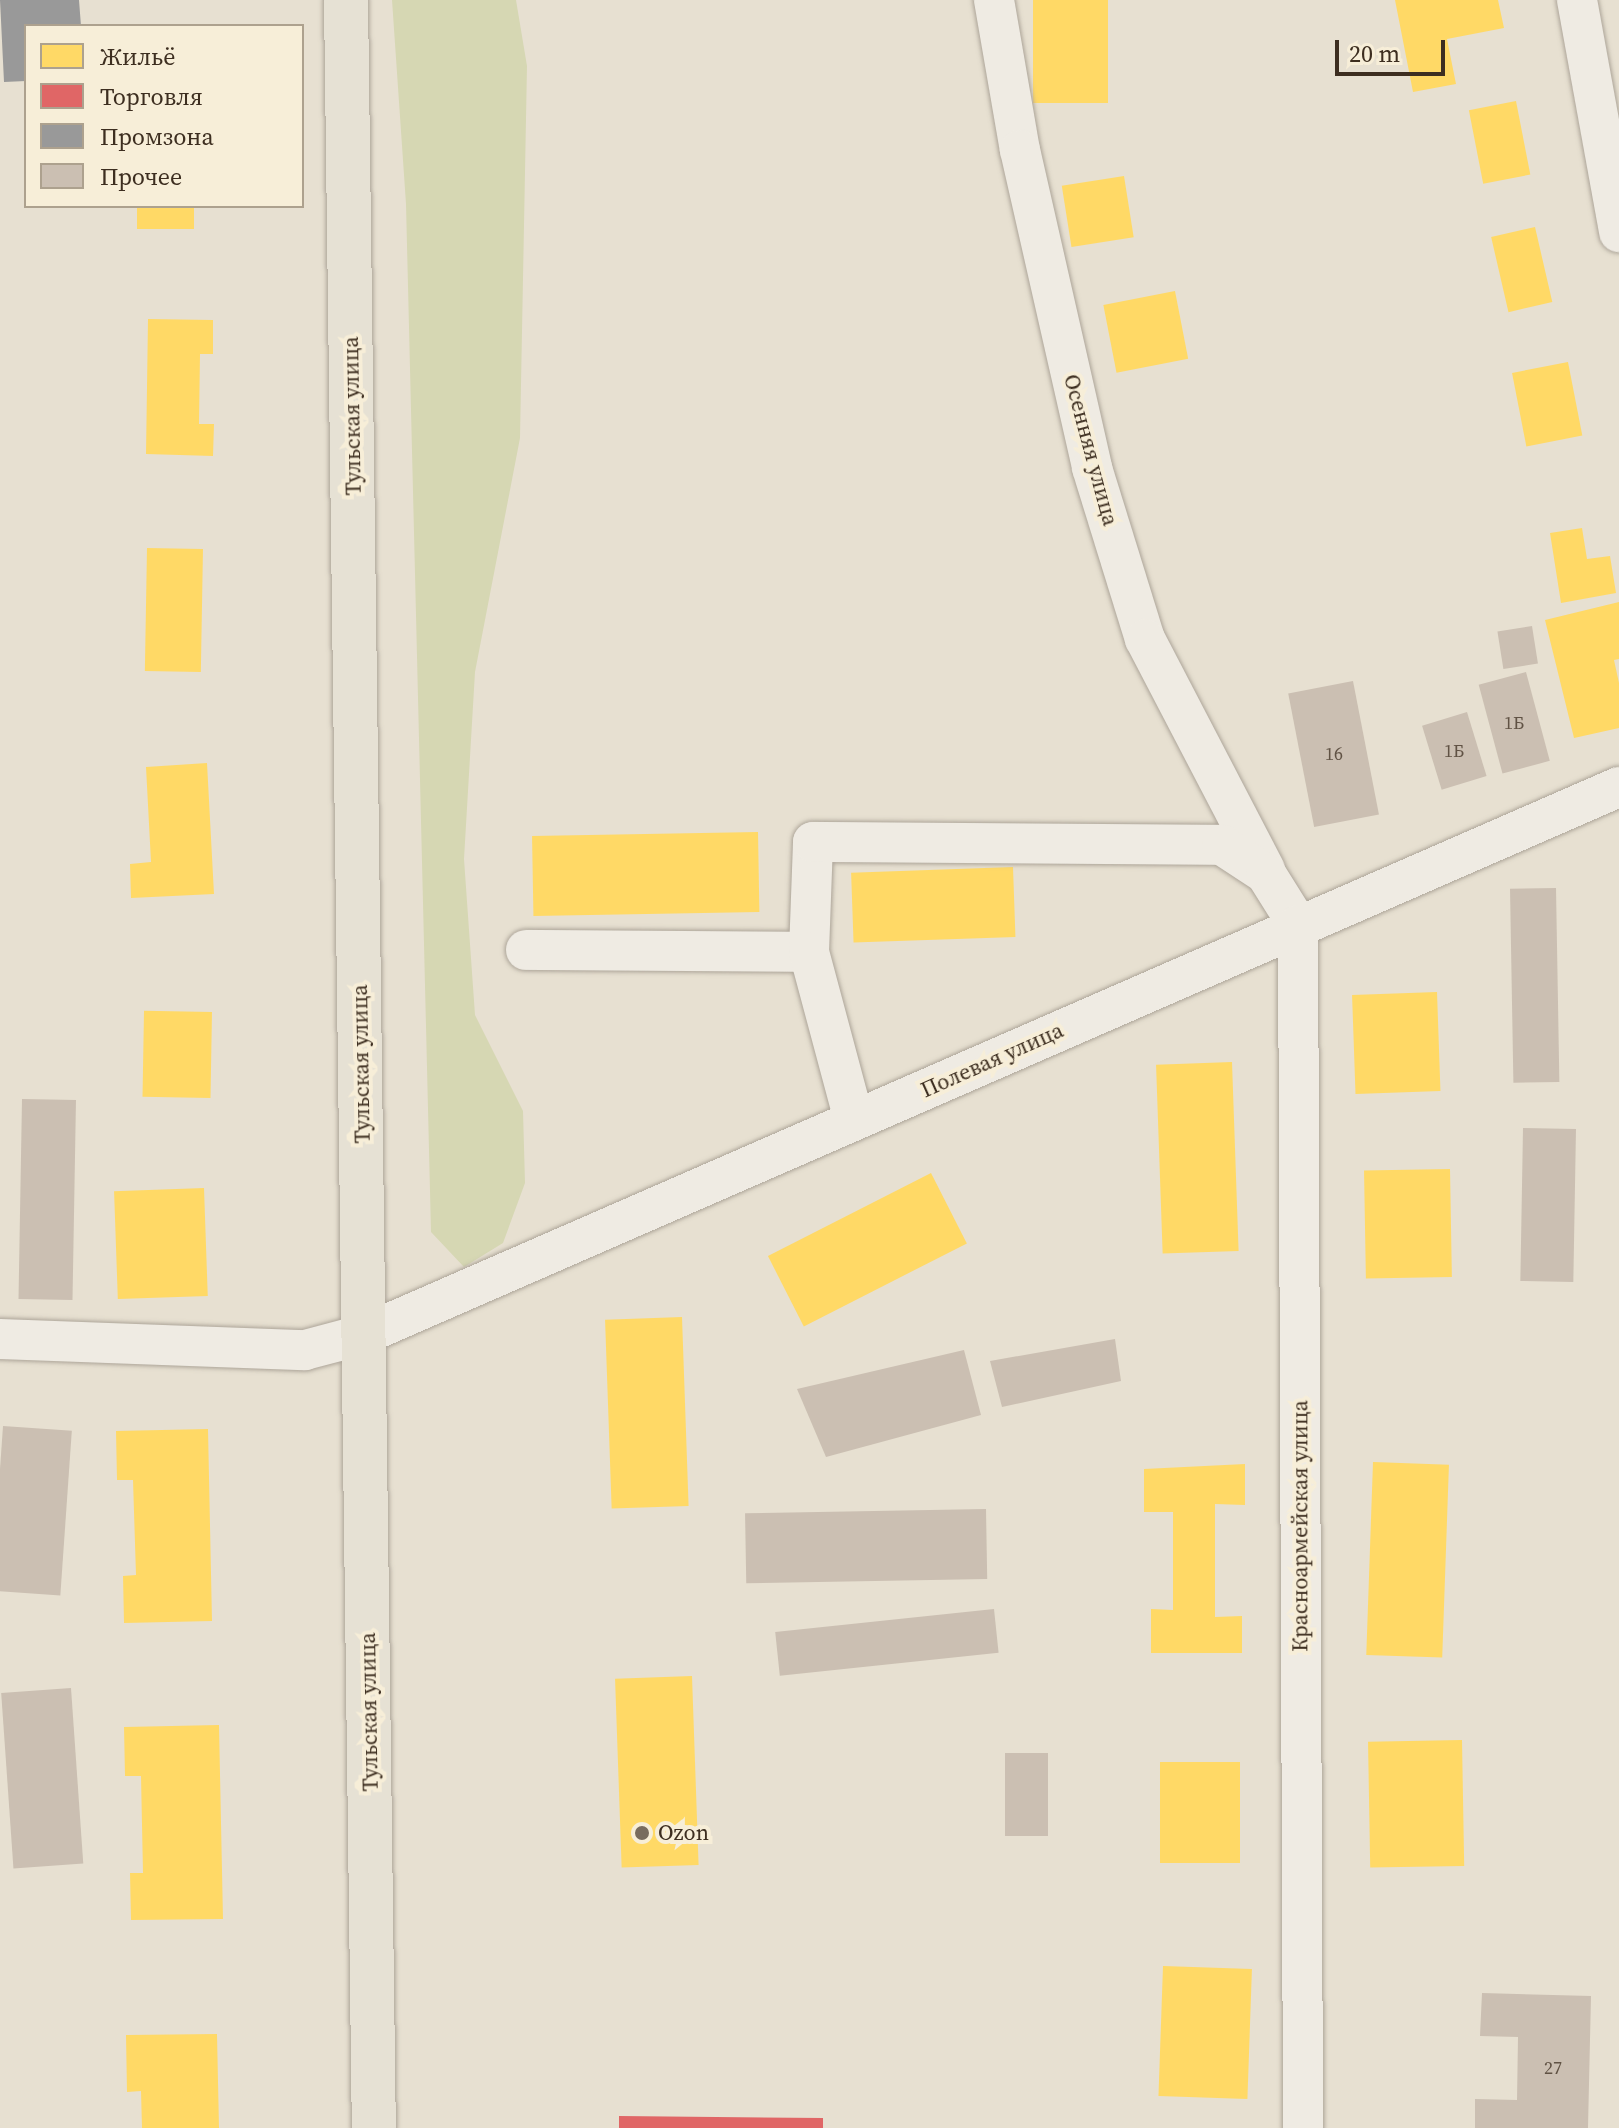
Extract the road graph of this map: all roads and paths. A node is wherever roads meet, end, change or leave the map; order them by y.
1 (346, 0) edge
2 (994, 0) edge
3 (1577, 0) edge
4 (1619, 232) edge
5 (1619, 787) edge
6 (1266, 874) junction
7 (1298, 925) junction
8 (526, 950) dead end
9 (809, 952) junction
10 (854, 1120) junction
11 (365, 1334) junction
12 (0, 1339) edge
13 (374, 2128) edge
14 (1303, 2128) edge

1 - 11 main road, Тульская улица
2 - 6 street, Осенняя улица
3 - 4 street
5 - 7 street, Полевая улица
6 - 7 street, Осенняя улица
6 - 9 street
7 - 10 street, Полевая улица
7 - 14 street, Красноармейская улица
8 - 9 street
9 - 10 street
10 - 11 street, Полевая улица
11 - 12 street, Полевая улица
11 - 13 main road, Тульская улица

